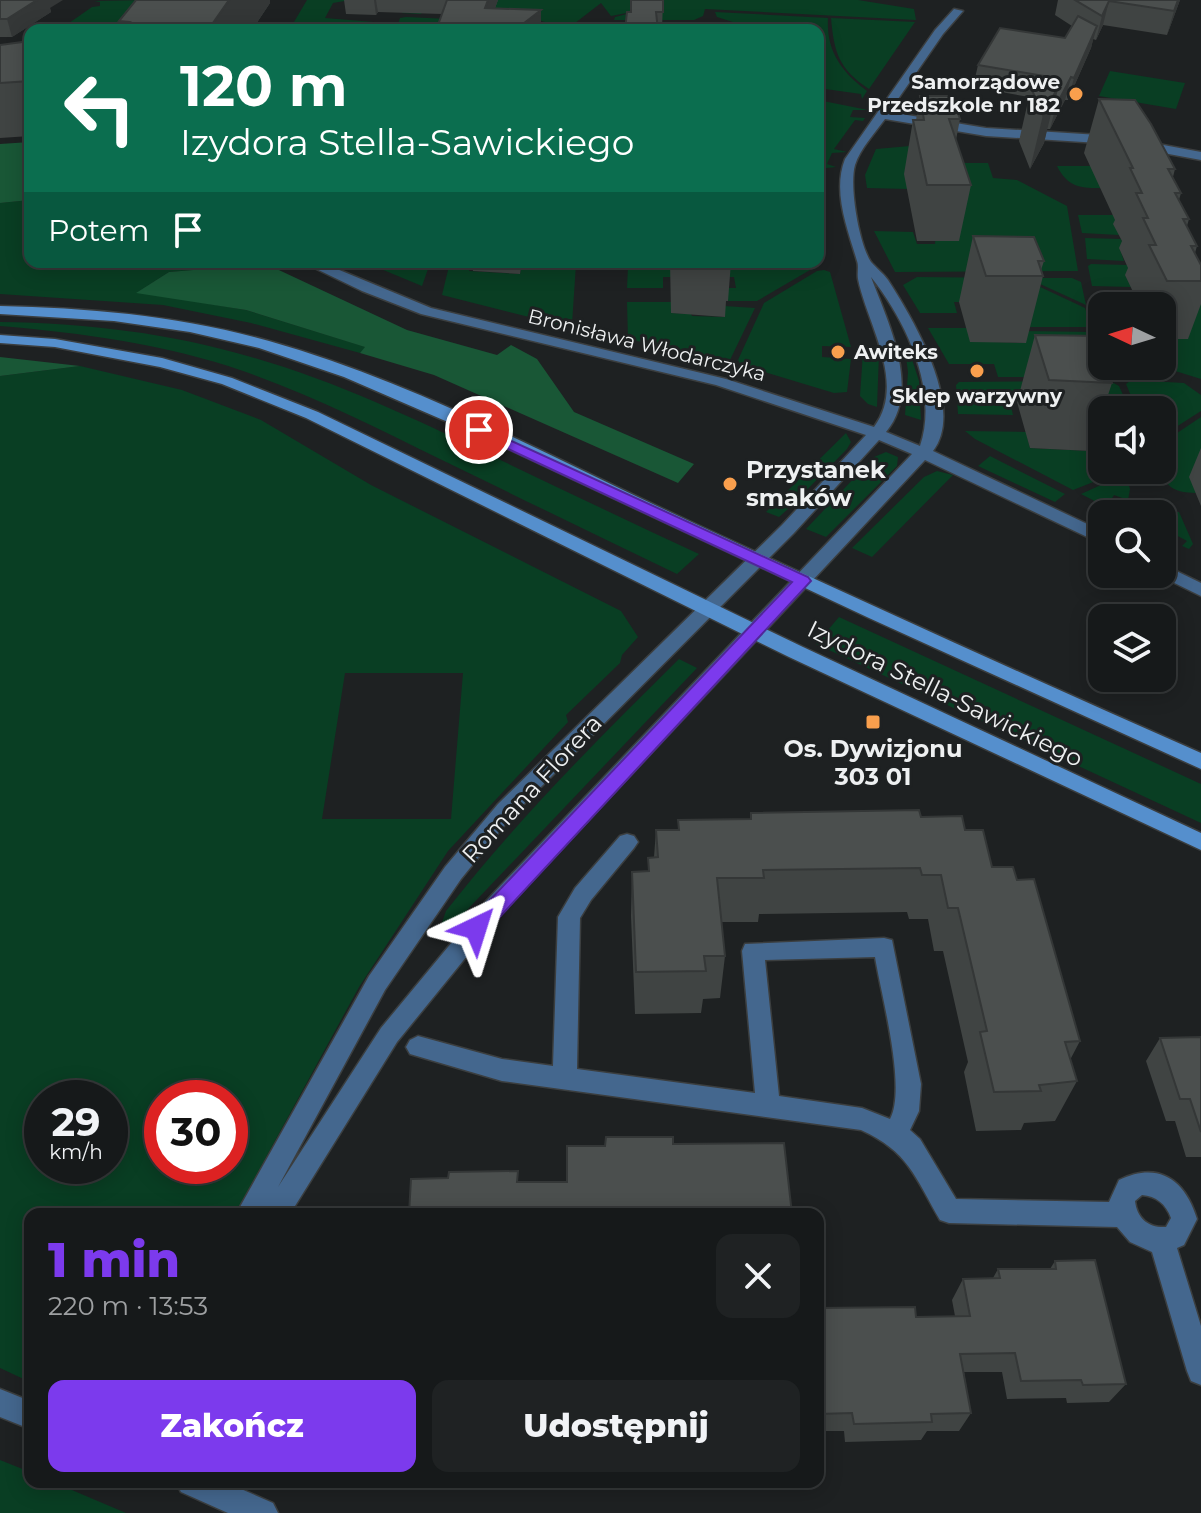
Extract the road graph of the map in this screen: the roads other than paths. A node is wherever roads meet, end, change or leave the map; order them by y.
1 (958, 11) dead end
2 (883, 115) junction
3 (1201, 156) edge
4 (865, 264) junction
5 (323, 268) edge
6 (0, 310) edge
7 (0, 339) edge
8 (877, 435) junction
9 (924, 454) junction
10 (1088, 530) edge
11 (756, 559) junction
12 (1176, 577) edge
13 (803, 581) junction
14 (1201, 590) edge
15 (707, 608) junction
16 (755, 631) junction
17 (1201, 761) edge
18 (627, 842) dead end
19 (1201, 842) edge
20 (418, 1047) dead end
21 (565, 1080) junction
22 (768, 1106) junction
23 (895, 1133) junction
24 (252, 1208) edge
25 (279, 1208) edge
26 (1192, 1210) edge
27 (1124, 1215) junction
28 (1162, 1241) junction
29 (1201, 1371) edge
30 (0, 1403) edge
31 (24, 1413) edge
32 (205, 1488) edge
33 (263, 1513) edge

1 - 2 street
2 - 3 street
2 - 4 street
4 - 8 street
4 - 9 street
5 - 8 street, Bronisława Włodarczyka
6 - 11 main road, Izydora Stella-Sawickiego
7 - 15 main road, Izydora Stella-Sawickiego
8 - 9 street, Bronisława Włodarczyka
8 - 11 street, Romana Florera
9 - 10 street, Bronisława Włodarczyka
9 - 13 street
11 - 13 main road, Izydora Stella-Sawickiego
11 - 15 street, Romana Florera
12 - 14 street
13 - 16 street
13 - 17 main road, Izydora Stella-Sawickiego
15 - 16 main road, Izydora Stella-Sawickiego
15 - 24 street, Romana Florera
16 - 19 main road, Izydora Stella-Sawickiego
16 - 25 street
18 - 21 street
20 - 21 street
21 - 22 street
22 - 23 street
22 - 23 street
23 - 27 street
26 - 27 street
26 - 28 street
27 - 28 street
28 - 29 street
30 - 31 street
32 - 33 street

